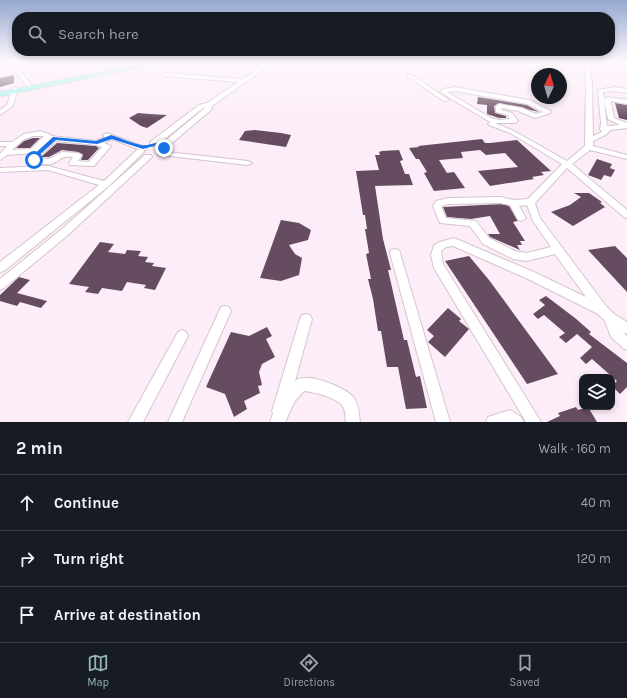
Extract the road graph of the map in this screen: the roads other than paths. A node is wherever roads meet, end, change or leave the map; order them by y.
1 (25, 81) edge
2 (50, 81) edge
3 (59, 81) edge
4 (242, 81) edge
5 (418, 81) edge
6 (589, 81) edge
7 (29, 85) junction
8 (15, 89) junction
9 (0, 91) edge
10 (627, 92) edge
11 (0, 94) edge
12 (442, 95) junction
13 (627, 101) edge
14 (209, 105) junction
15 (0, 113) edge
16 (192, 113) junction
17 (471, 113) junction
18 (202, 115) junction
19 (627, 126) edge
20 (627, 130) edge
21 (606, 132) junction
22 (51, 137) junction
23 (97, 142) junction
24 (0, 144) edge
25 (14, 144) junction
26 (153, 144) junction
27 (589, 144) junction
28 (162, 149) junction
29 (144, 152) junction
30 (3, 155) edge
31 (627, 157) edge
32 (10, 163) dead end
33 (248, 163) dead end
34 (0, 164) edge
35 (567, 164) junction
36 (0, 170) edge
37 (106, 184) junction
38 (530, 202) junction
39 (513, 203) junction
40 (627, 214) edge
41 (521, 218) dead end
42 (57, 223) junction
43 (65, 232) junction
44 (558, 249) junction
45 (395, 253) dead end
46 (0, 268) edge
47 (0, 284) edge
48 (225, 311) dead end
49 (606, 314) junction
50 (306, 319) dead end
51 (627, 328) edge
52 (182, 336) dead end
53 (627, 344) edge
54 (135, 422) edge
55 (174, 422) edge
56 (276, 422) edge
57 (353, 422) edge
58 (443, 422) edge
59 (493, 422) edge
60 (516, 422) edge
61 (534, 422) edge

1 - 7 street
2 - 7 main road
3 - 8 main road
4 - 14 street
5 - 12 street
6 - 27 street
7 - 8 main road
8 - 9 main road
8 - 11 main road
8 - 15 street
10 - 13 street
10 - 21 street
12 - 17 street
12 - 17 street
13 - 19 street
14 - 16 street
14 - 18 street
16 - 18 street
16 - 26 street
17 - 35 street
18 - 28 street
19 - 21 street
20 - 21 street
21 - 27 street
22 - 23 street
22 - 23 street
22 - 25 street
22 - 30 street
23 - 29 street
24 - 25 street
25 - 30 street
26 - 28 street
26 - 29 street
27 - 31 street
27 - 35 street
28 - 29 street
28 - 33 street
29 - 37 street
29 - 43 street
32 - 34 street
35 - 38 street
35 - 40 street
36 - 37 street
37 - 42 street
38 - 39 street
38 - 44 street
39 - 41 street
39 - 44 street
42 - 43 street
42 - 46 street
43 - 47 street
44 - 49 street
45 - 58 street
48 - 55 street
49 - 51 street
49 - 53 street
49 - 61 street
50 - 56 street
52 - 54 street
56 - 57 street
59 - 60 street

